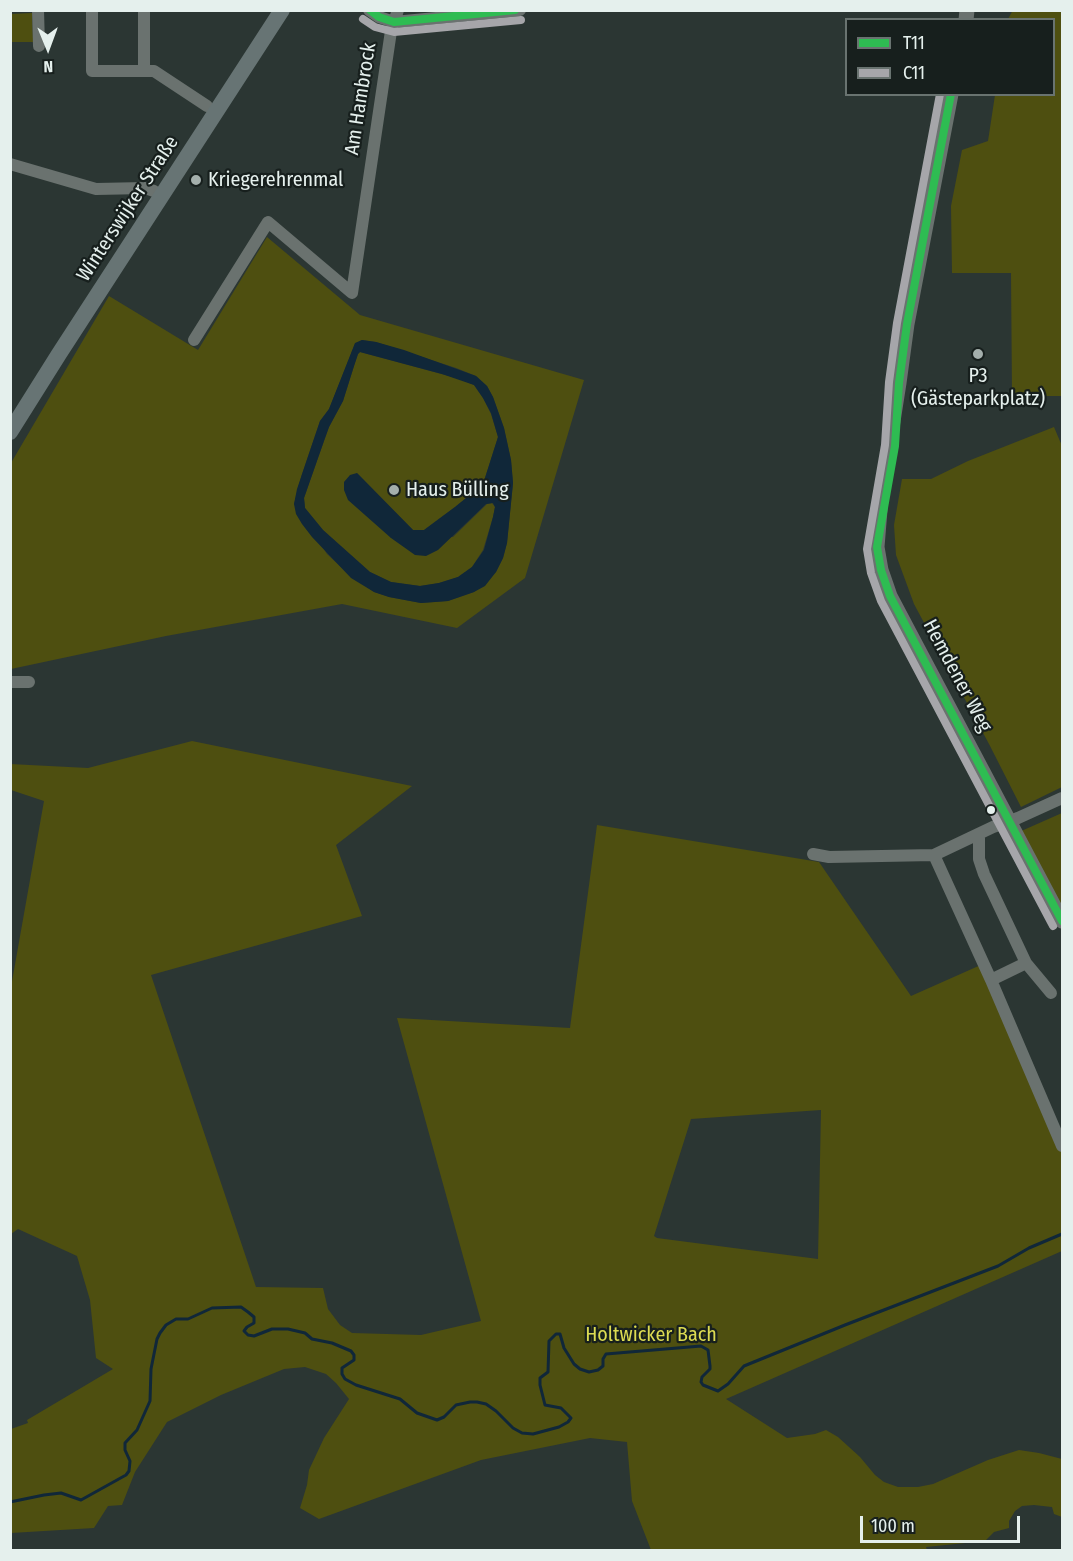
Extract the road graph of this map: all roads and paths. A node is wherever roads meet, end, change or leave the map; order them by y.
1 (38, 10) edge
2 (92, 10) edge
3 (144, 10) edge
4 (282, 10) edge
5 (369, 10) edge
6 (520, 10) edge
7 (396, 16) edge
8 (39, 46) dead end
9 (144, 71) junction
10 (951, 96) edge
11 (207, 106) dead end
12 (10, 164) edge
13 (154, 191) dead end
14 (194, 340) dead end
15 (10, 432) edge
16 (10, 682) edge
17 (28, 682) dead end
18 (1062, 798) edge
19 (1010, 821) junction
20 (979, 834) junction
21 (813, 854) dead end
22 (934, 855) junction
23 (1062, 921) edge
24 (1026, 963) junction
25 (991, 980) junction
26 (1051, 993) dead end
27 (1062, 1146) edge

1 - 8 street
2 - 9 street
3 - 9 street
4 - 15 main road, Winterswijker Straße
5 - 7 street
6 - 7 street
7 - 14 street, Am Hambrock
9 - 11 street
10 - 19 street, Hemdener Weg
12 - 13 street
16 - 17 street
18 - 19 street
19 - 20 street
19 - 23 street, Hemdener Weg
20 - 22 street
20 - 24 street
21 - 22 street
22 - 25 street
24 - 25 street
24 - 26 street
25 - 27 street

